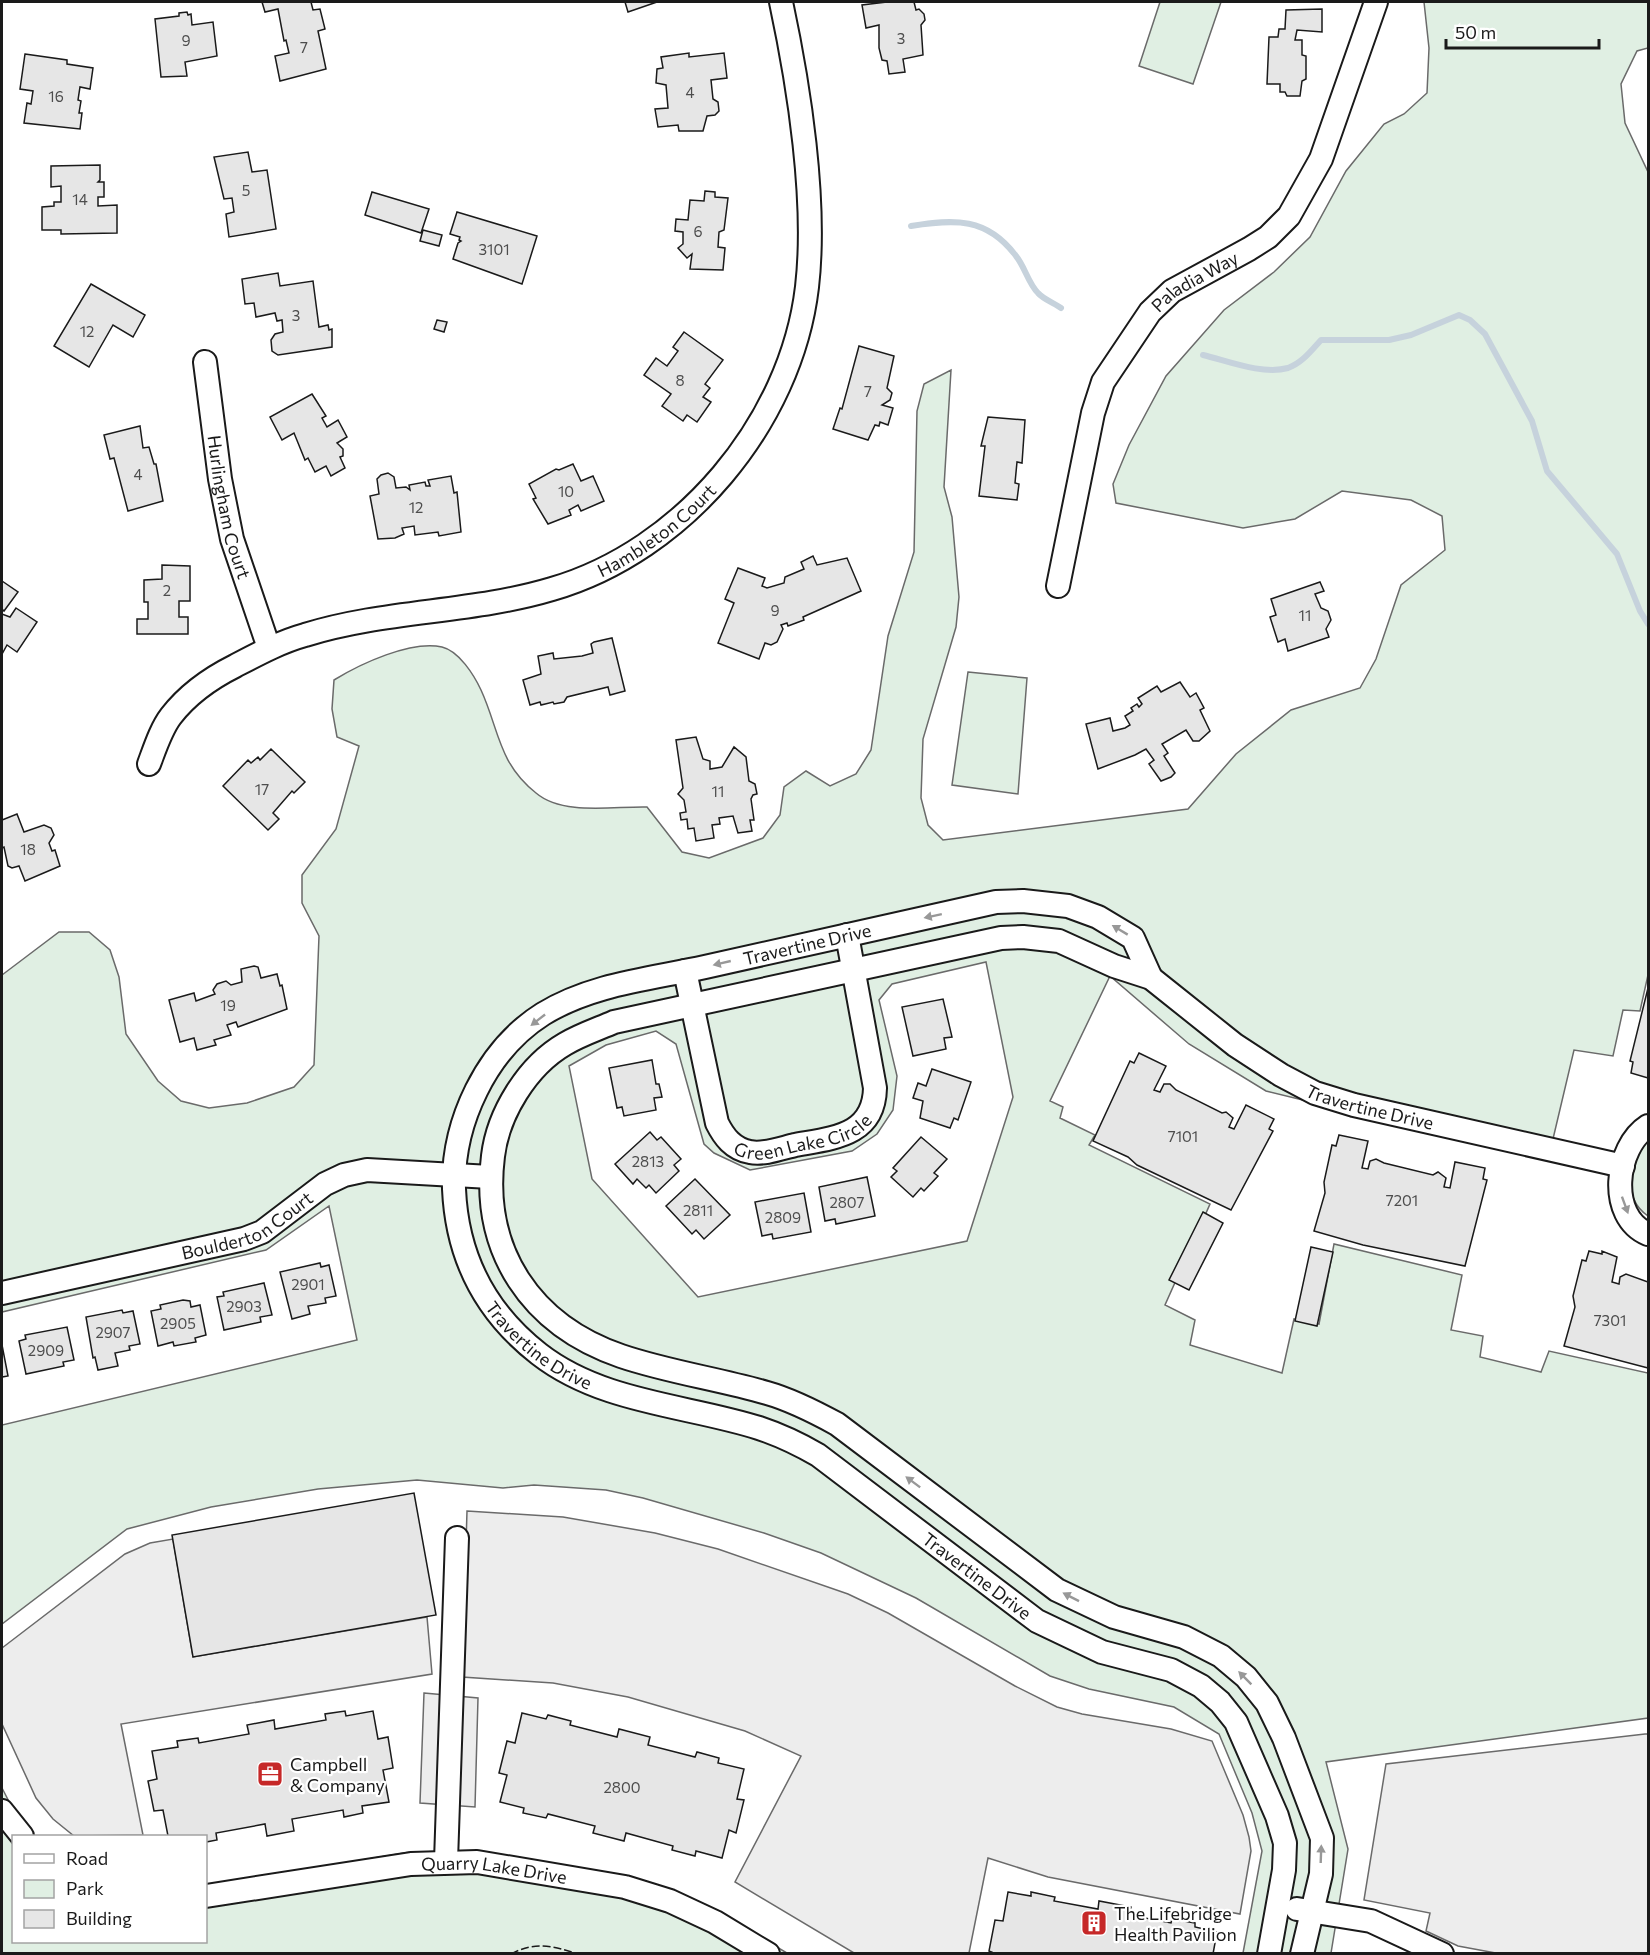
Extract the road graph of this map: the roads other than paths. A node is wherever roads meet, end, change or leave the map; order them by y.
1 (781, 2) edge
2 (1376, 2) edge
3 (205, 362) dead end
4 (1058, 586) dead end
5 (269, 648) junction
6 (148, 764) dead end
7 (846, 935) junction
8 (853, 970) junction
9 (685, 971) junction
10 (1151, 978) junction
11 (692, 1005) junction
12 (1648, 1126) edge
13 (1623, 1166) junction
14 (454, 1175) junction
15 (490, 1177) junction
16 (1648, 1234) edge
17 (2, 1293) edge
18 (457, 1538) dead end
19 (1311, 1803) junction
20 (2, 1811) edge
21 (1277, 1816) junction
22 (21, 1835) edge
23 (446, 1861) junction
24 (207, 1896) edge
25 (1278, 1906) junction
26 (1310, 1911) junction
27 (768, 1953) edge
28 (1269, 1953) edge
29 (1302, 1953) edge
30 (1442, 1953) edge

1 - 5 street, Hambleton Court
2 - 4 street, Paladia Way
3 - 5 street, Hurlingham Court
5 - 6 street, Hambleton Court
7 - 8 street, Green Lake Circle
7 -> 9 street, Travertine Drive
10 -> 7 street, Travertine Drive
8 - 10 street, Travertine Drive
8 - 11 street, Travertine Drive
8 - 11 street, Green Lake Circle
9 - 11 street, Green Lake Circle
9 -> 14 street, Travertine Drive
10 - 13 street, Travertine Drive
11 - 15 street, Travertine Drive
12 - 13 street
13 -> 16 street
14 - 15 street, Boulderton Court
14 - 17 street, Boulderton Court
14 - 21 street, Travertine Drive
19 -> 15 street, Travertine Drive
18 - 23 street
19 - 21 street
26 -> 19 street, Travertine Drive
20 - 22 street
21 - 25 street, Travertine Drive
23 - 24 street, Quarry Lake Drive
23 - 27 street, Quarry Lake Drive
25 - 26 street
25 - 28 street, Travertine Drive
26 - 29 street, Travertine Drive
26 - 30 street

